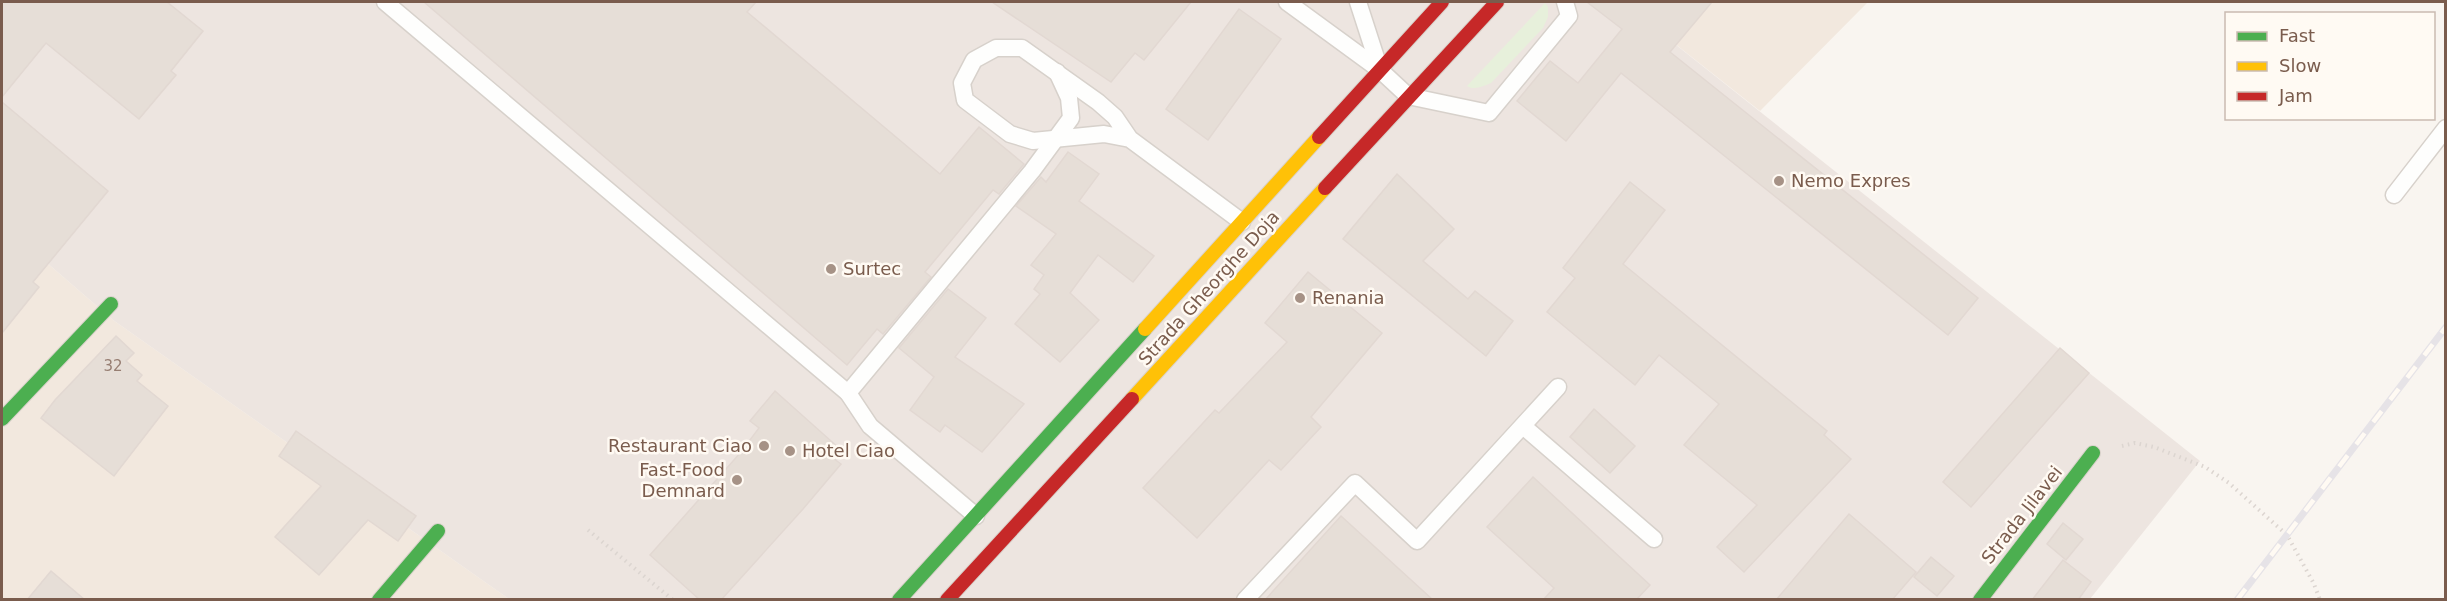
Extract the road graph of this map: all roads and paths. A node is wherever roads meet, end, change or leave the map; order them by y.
1 (385, 2) edge
2 (1287, 2) edge
3 (1358, 2) edge
4 (1442, 2) edge
5 (1497, 2) edge
6 (1564, 2) edge
7 (1380, 70) junction
8 (1057, 72) junction
9 (1408, 96) junction
10 (2445, 128) edge
11 (1058, 138) junction
12 (1131, 138) junction
13 (2394, 195) dead end
14 (1242, 222) junction
15 (111, 304) dead end
16 (1558, 387) dead end
17 (848, 393) junction
18 (2, 419) edge
19 (1523, 426) junction
20 (2093, 453) joint
21 (976, 516) junction
22 (588, 530) dead end
23 (438, 531) dead end
24 (1654, 539) dead end
25 (379, 600) edge
26 (673, 600) edge
27 (899, 600) edge
28 (947, 600) edge
29 (1245, 600) edge
30 (1980, 600) edge
31 (2320, 600) edge

1 - 17 lane
2 - 7 lane
3 - 7 lane
4 - 7 main road, Strada Gheorghe Doja
5 - 9 main road, Strada Gheorghe Doja
6 - 9 lane
7 - 9 lane
7 - 14 main road, Strada Gheorghe Doja
8 - 11 lane
8 - 11 lane
8 - 12 lane
9 - 28 main road, Strada Gheorghe Doja
10 - 13 lane
11 - 12 lane
11 - 17 lane
12 - 14 lane
14 - 21 main road, Strada Gheorghe Doja
15 - 18 main road
16 - 19 lane
17 - 21 lane
19 - 24 lane
19 - 29 lane
20 - 30 main road, Strada Jilavei
20 - 31 path
21 - 27 main road, Strada Gheorghe Doja
22 - 26 path
23 - 25 main road

